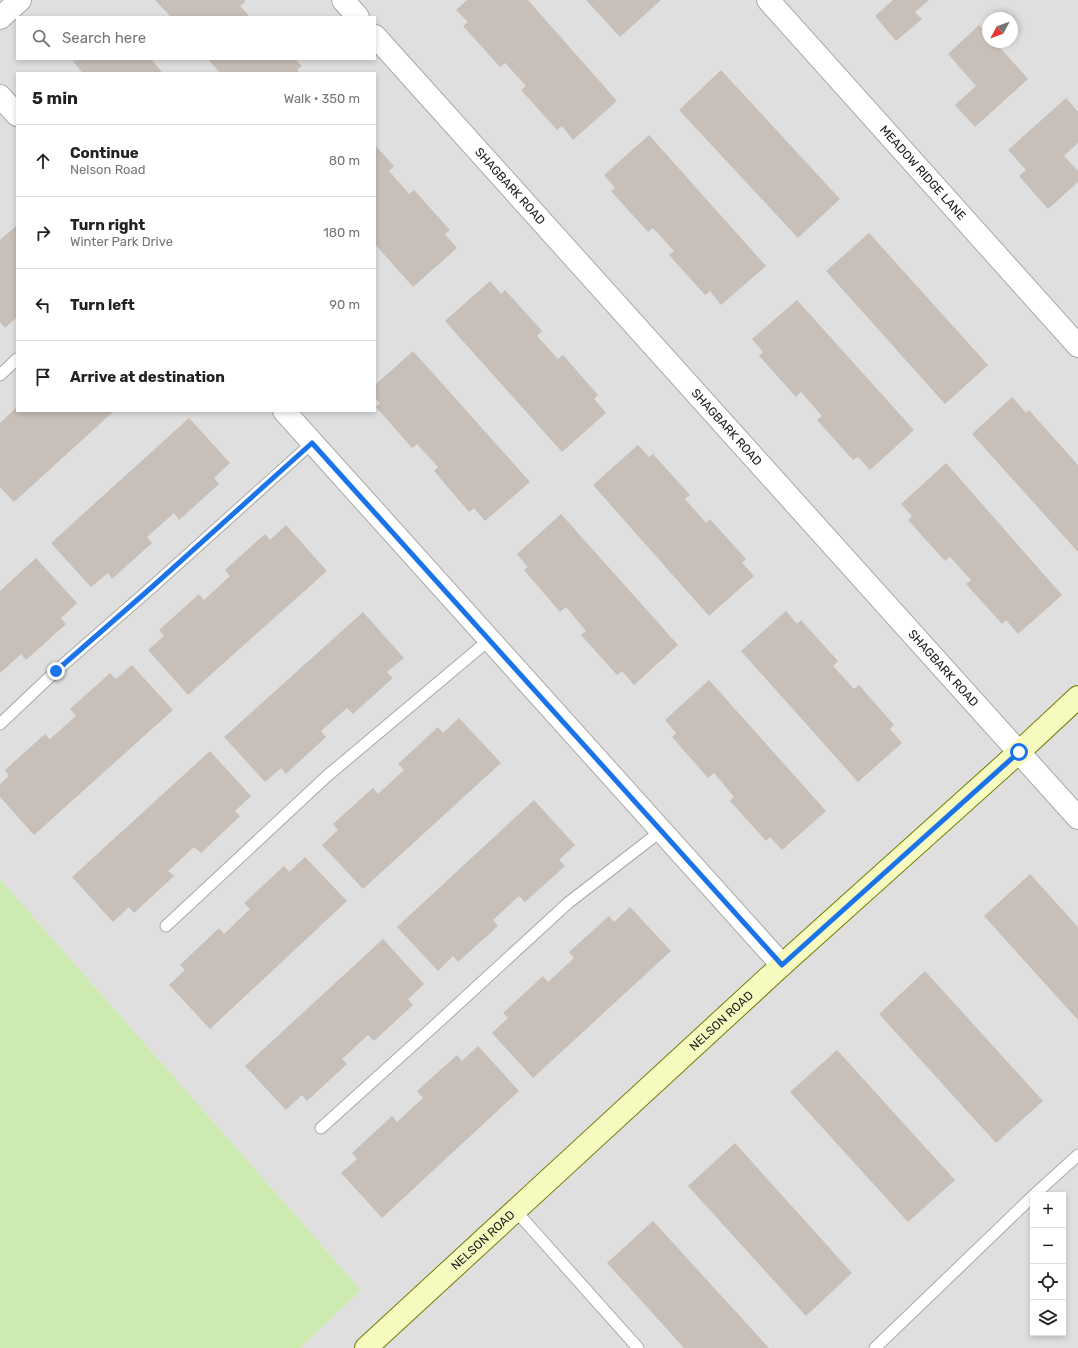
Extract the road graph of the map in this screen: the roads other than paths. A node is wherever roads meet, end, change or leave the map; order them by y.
1 (20, 0) edge
2 (343, 0) edge
3 (768, 0) edge
4 (357, 16) edge
5 (0, 18) edge
6 (376, 37) edge
7 (0, 96) edge
8 (16, 114) edge
9 (1078, 346) edge
10 (16, 361) edge
11 (0, 375) edge
12 (285, 412) edge
13 (312, 443) junction
14 (489, 640) junction
15 (1078, 697) edge
16 (0, 724) edge
17 (1019, 752) junction
18 (1078, 818) edge
19 (661, 831) junction
20 (166, 926) dead end
21 (782, 965) junction
22 (321, 1128) dead end
23 (1078, 1155) edge
24 (1038, 1192) edge
25 (1030, 1200) edge
26 (516, 1210) junction
27 (366, 1348) edge
28 (638, 1348) edge
29 (875, 1348) edge

1 - 5 street
2 - 4 street
3 - 9 street, MEADOW RIDGE LANE
6 - 17 street, SHAGBARK ROAD
7 - 8 street
10 - 11 lane
12 - 13 street
13 - 14 street
13 - 16 lane
14 - 19 street
14 - 20 lane
15 - 17 street, NELSON ROAD
17 - 18 street, SHAGBARK ROAD
17 - 21 street, NELSON ROAD
19 - 21 street
19 - 22 lane
21 - 26 street, NELSON ROAD
23 - 24 lane
25 - 29 lane
26 - 27 street, NELSON ROAD
26 - 28 lane

